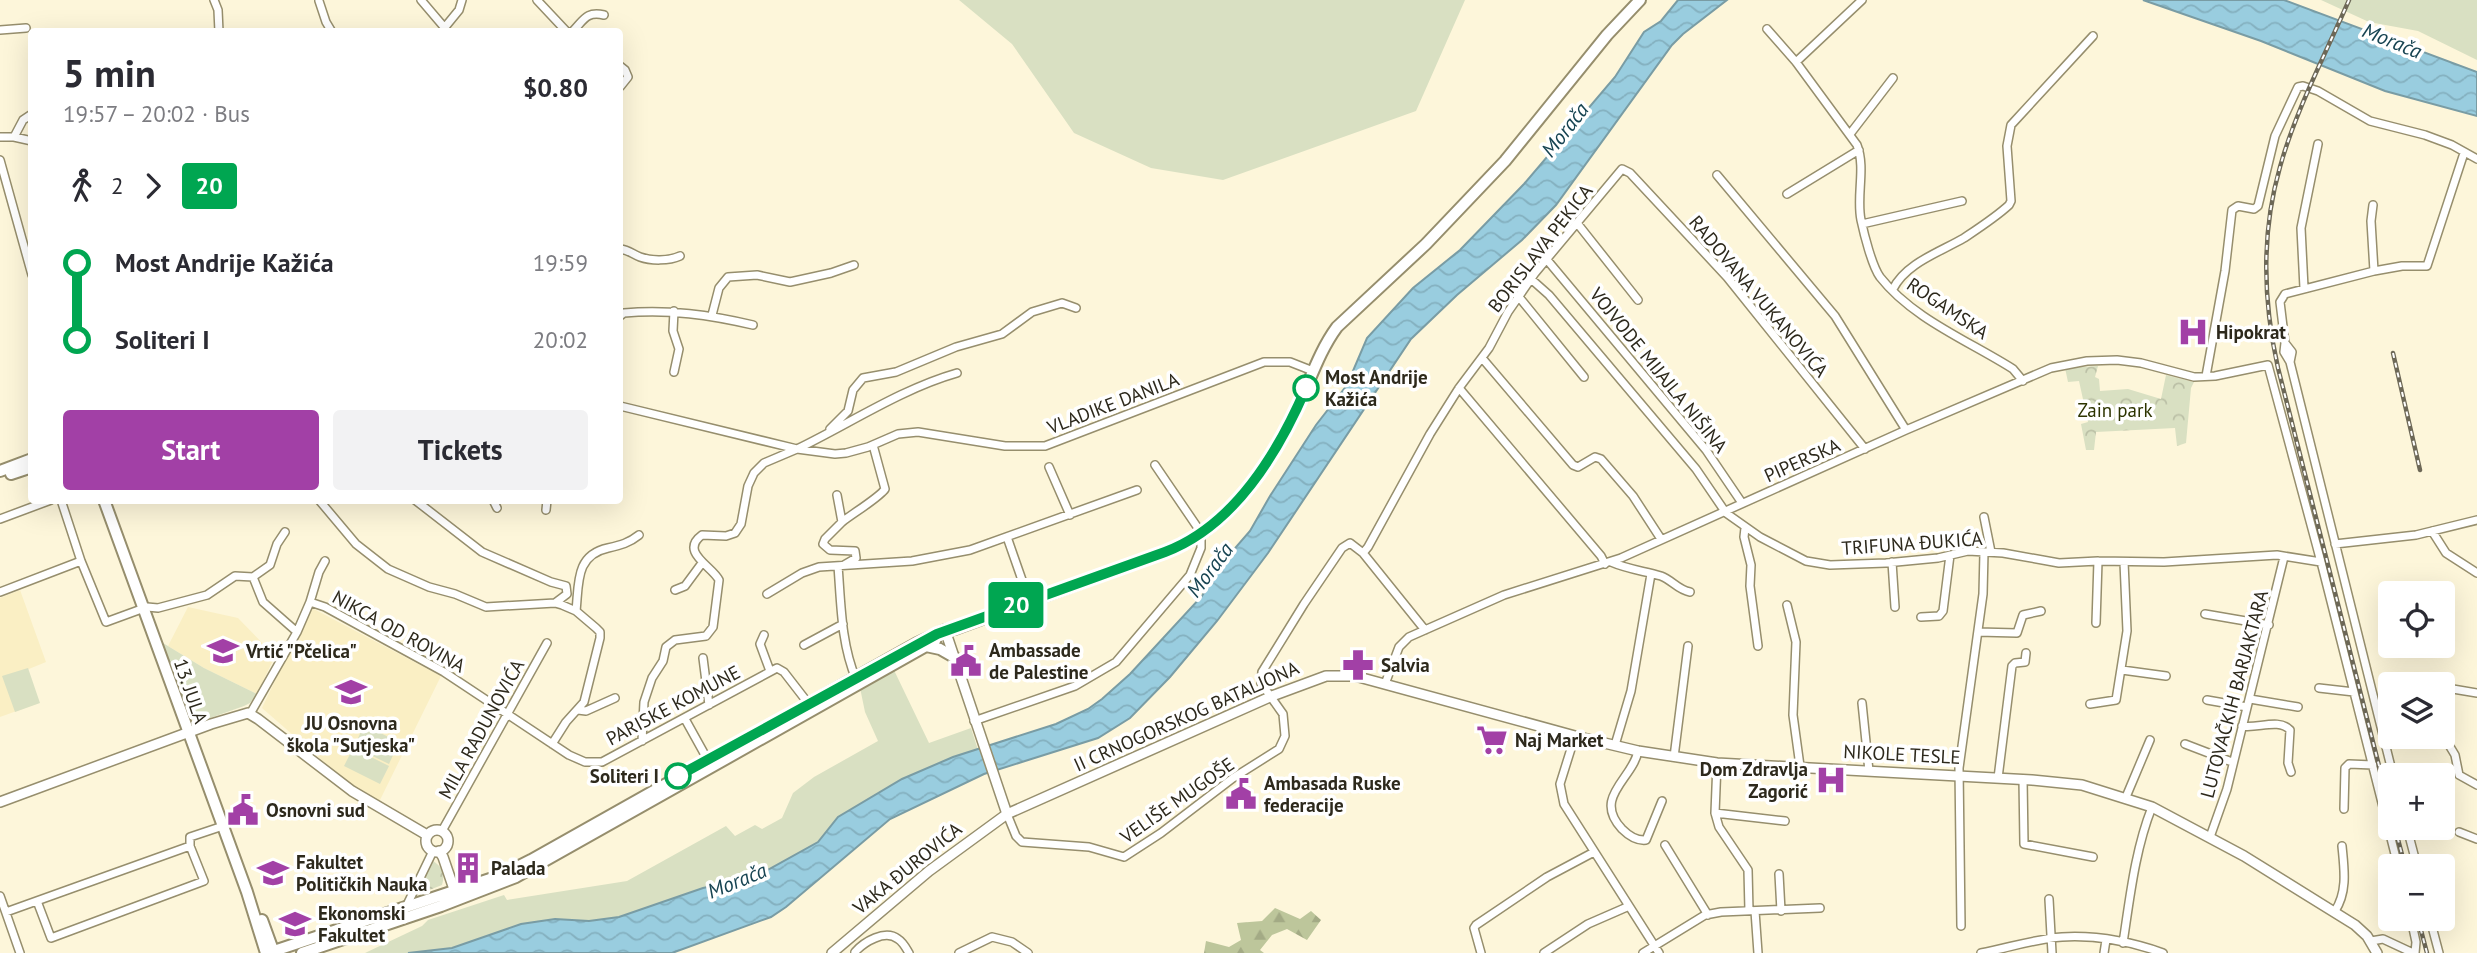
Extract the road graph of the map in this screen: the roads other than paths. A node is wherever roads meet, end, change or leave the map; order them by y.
1 (214, 0) edge
2 (421, 0) edge
3 (461, 0) edge
4 (537, 0) edge
5 (1640, 0) edge
6 (1863, 0) edge
7 (319, 1) edge
8 (604, 15) dead end
9 (26, 28) dead end
10 (219, 28) edge
11 (330, 28) edge
12 (442, 28) edge
13 (444, 28) edge
14 (566, 28) edge
15 (574, 28) edge
16 (1767, 29) dead end
17 (0, 30) edge
18 (2093, 36) dead end
19 (1796, 62) junction
20 (623, 68) edge
21 (1893, 78) dead end
22 (623, 83) edge
23 (28, 117) edge
24 (1850, 134) junction
25 (14, 136) junction
26 (0, 137) edge
27 (28, 140) edge
28 (2318, 144) dead end
29 (1859, 150) junction
30 (2464, 153) junction
31 (2477, 159) edge
32 (0, 160) edge
33 (1625, 169) joint
34 (1717, 175) dead end
35 (1787, 194) dead end
36 (1962, 201) dead end
37 (2373, 205) dead end
38 (1577, 223) junction
39 (1862, 224) junction
40 (623, 250) edge
41 (680, 256) dead end
42 (28, 261) edge
43 (1548, 261) junction
44 (853, 265) dead end
45 (2374, 271) junction
46 (1531, 279) junction
47 (2304, 288) junction
48 (1893, 289) junction
49 (1519, 297) junction
50 (1638, 300) dead end
51 (1076, 308) dead end
52 (674, 311) junction
53 (623, 314) edge
54 (712, 315) junction
55 (754, 325) dead end
56 (1482, 358) junction
57 (1313, 371) junction
58 (674, 372) dead end
59 (957, 373) dead end
60 (2206, 376) junction
61 (1584, 377) dead end
62 (2023, 381) junction
63 (1459, 388) junction
64 (623, 407) edge
65 (1906, 430) junction
66 (822, 437) junction
67 (873, 445) junction
68 (797, 449) junction
69 (1865, 449) junction
70 (28, 460) edge
71 (1154, 465) dead end
72 (1049, 467) dead end
73 (28, 468) edge
74 (0, 471) edge
75 (0, 478) edge
76 (1137, 490) dead end
77 (837, 495) dead end
78 (1742, 503) junction
79 (40, 504) edge
80 (62, 504) edge
81 (105, 504) edge
82 (322, 504) edge
83 (420, 504) edge
84 (546, 504) edge
85 (545, 510) dead end
86 (1724, 511) junction
87 (1070, 515) junction
88 (1984, 517) dead end
89 (0, 519) edge
90 (2477, 520) edge
91 (842, 522) junction
92 (1745, 528) junction
93 (2432, 531) junction
94 (285, 532) dead end
95 (1201, 534) junction
96 (639, 535) dead end
97 (1007, 537) junction
98 (1661, 539) junction
99 (2335, 544) junction
100 (1988, 552) junction
101 (1363, 553) junction
102 (1950, 555) junction
103 (2284, 557) junction
104 (81, 561) junction
105 (325, 561) dead end
106 (2098, 561) junction
107 (1892, 562) junction
108 (2124, 562) junction
109 (2321, 562) junction
110 (702, 563) junction
111 (1608, 563) junction
112 (841, 566) junction
113 (2477, 573) edge
114 (1651, 574) junction
115 (253, 577) junction
116 (675, 590) dead end
117 (0, 592) edge
118 (1690, 592) dead end
119 (767, 594) dead end
120 (1029, 600) junction
121 (310, 602) junction
122 (555, 603) junction
123 (1787, 605) dead end
124 (1895, 607) dead end
125 (144, 608) junction
126 (576, 611) junction
127 (2041, 611) dead end
128 (2205, 614) dead end
129 (1921, 617) dead end
130 (2096, 623) dead end
131 (843, 624) junction
132 (2269, 625) junction
133 (1425, 630) junction
134 (949, 631) junction
135 (297, 632) junction
136 (1979, 632) junction
137 (764, 635) dead end
138 (547, 643) dead end
139 (804, 645) dead end
140 (921, 645) junction
141 (1688, 646) dead end
142 (1758, 646) dead end
143 (2026, 653) dead end
144 (954, 657) junction
145 (703, 658) dead end
146 (2122, 670) junction
147 (770, 671) junction
148 (2166, 676) dead end
149 (858, 681) junction
150 (1385, 684) junction
151 (2319, 688) dead end
152 (2455, 689) edge
153 (2354, 692) junction
154 (2477, 693) edge
155 (1272, 696) junction
156 (615, 698) dead end
157 (2207, 700) dead end
158 (808, 703) junction
159 (1862, 703) dead end
160 (2249, 703) junction
161 (2090, 704) dead end
162 (709, 705) junction
163 (2298, 707) dead end
164 (578, 710) junction
165 (507, 713) junction
166 (250, 714) junction
167 (685, 719) junction
168 (975, 724) junction
169 (2242, 726) junction
170 (187, 732) junction
171 (1575, 736) junction
172 (2150, 740) dead end
173 (642, 741) junction
174 (552, 744) junction
175 (2185, 744) dead end
176 (1615, 746) junction
177 (2451, 749) edge
178 (1638, 751) junction
179 (1674, 757) junction
180 (2232, 762) junction
181 (710, 763) junction
182 (1717, 763) junction
183 (2390, 763) edge
184 (2373, 765) junction
185 (1800, 766) junction
186 (1869, 771) junction
187 (2291, 772) dead end
188 (1959, 775) junction
189 (1998, 778) junction
190 (2023, 779) junction
191 (2477, 785) edge
192 (2126, 797) junction
193 (1662, 801) dead end
194 (0, 802) edge
195 (2152, 807) junction
196 (2344, 809) dead end
197 (1715, 813) junction
198 (1007, 814) junction
199 (1785, 821) dead end
200 (223, 826) junction
201 (442, 831) junction
202 (2459, 832) dead end
203 (427, 835) junction
204 (2210, 837) junction
205 (2477, 839) edge
206 (1665, 845) dead end
207 (190, 846) junction
208 (2342, 846) dead end
209 (436, 851) junction
210 (1594, 852) junction
211 (2395, 854) edge
212 (2093, 857) dead end
213 (1779, 874) dead end
214 (456, 895) junction
215 (0, 896) edge
216 (2049, 899) dead end
217 (37, 901) junction
218 (406, 907) junction
219 (1628, 907) junction
220 (1820, 908) dead end
221 (1752, 911) junction
222 (1781, 911) junction
223 (2335, 911) junction
224 (6, 912) junction
225 (1709, 915) junction
226 (1961, 926) dead end
227 (2413, 931) edge
228 (2434, 931) edge
229 (2052, 939) junction
230 (2106, 940) junction
231 (846, 941) junction
232 (2371, 941) junction
233 (2123, 943) junction
234 (1657, 949) edge
235 (855, 952) edge
236 (20, 953) edge
237 (271, 953) edge
238 (302, 953) edge
239 (832, 953) edge
240 (909, 953) edge
241 (959, 953) edge
242 (1028, 953) edge
243 (1482, 953) edge
244 (1544, 953) edge
245 (1643, 953) edge
246 (1759, 953) edge
247 (1981, 953) edge
248 (2052, 953) edge
249 (2104, 953) edge
250 (2163, 953) edge
251 (2377, 953) edge
252 (2414, 953) edge
253 (2439, 953) edge

1 - 10 street
2 - 12 street
3 - 13 street
4 - 14 street
5 - 57 main road
6 - 19 street
7 - 11 street
8 - 15 street
9 - 17 street
16 - 19 street, ROGAMSKA
18 - 48 street
19 - 24 street, ROGAMSKA
20 - 22 street
21 - 24 street
23 - 25 street
24 - 29 street, ROGAMSKA
25 - 26 street
25 - 27 street
28 - 47 street
29 - 35 street
29 - 39 street, ROGAMSKA
30 - 31 street
30 - 45 street
30 - 60 street
32 - 42 street
33 - 38 street, BORISLAVA PEKICA
33 - 69 street, RADOVANA VUKANOVIĆA
34 - 65 street
36 - 39 street
37 - 45 street
38 - 43 street, BORISLAVA PEKICA
38 - 50 street
39 - 48 street, ROGAMSKA
40 - 41 street
43 - 46 street, BORISLAVA PEKICA
43 - 78 street, VOJVODE MIJAJLA NIŠINA
44 - 54 street
45 - 47 street
46 - 49 street, BORISLAVA PEKICA
46 - 86 street, TRIFUNA ĐUKIĆA
47 - 99 street
48 - 62 street, ROGAMSKA
49 - 56 street, BORISLAVA PEKICA
49 - 61 street
51 - 66 street
52 - 53 street
52 - 54 street
52 - 58 street
54 - 55 street
56 - 63 street, BORISLAVA PEKICA
56 - 98 street
57 - 67 street, VLADIKE DANILA
57 - 95 main road
59 - 66 street
60 - 62 street, PIPERSKA
60 - 109 street, PIPERSKA
62 - 65 street, PIPERSKA
63 - 101 street, BORISLAVA PEKICA
63 - 111 street
64 - 68 street, VLADIKE DANILA
65 - 69 street, PIPERSKA
66 - 68 street
67 - 68 street, VLADIKE DANILA
67 - 91 street
68 - 110 street
69 - 78 street, PIPERSKA
70 - 74 main road
71 - 95 street
72 - 87 street
73 - 75 main road
76 - 87 street
77 - 91 street
78 - 86 street, PIPERSKA
79 - 89 street
80 - 104 street
81 - 125 main road, 13. JULA
82 - 122 street
83 - 122 street
84 - 85 street
86 - 92 street, TRIFUNA ĐUKIĆA
86 - 98 street, PIPERSKA
87 - 97 street
88 - 100 street
90 - 93 street
91 - 112 street
92 - 107 street, TRIFUNA ĐUKIĆA
92 - 142 street
93 - 99 street
93 - 113 street
94 - 115 street
95 - 120 main road
95 - 168 street
96 - 126 street
97 - 112 street
97 - 120 street
98 - 111 street, PIPERSKA
99 - 183 street
100 - 102 street, TRIFUNA ĐUKIĆA
100 - 106 street, TRIFUNA ĐUKIĆA
100 - 136 street
101 - 133 street
101 - 155 street
102 - 107 street, TRIFUNA ĐUKIĆA
102 - 129 street
103 - 108 street, TRIFUNA ĐUKIĆA
103 - 109 street, TRIFUNA ĐUKIĆA
103 - 132 street, LUTOVAČKIH BARJAKTARA
104 - 117 street
104 - 125 street
105 - 121 street
106 - 108 street, TRIFUNA ĐUKIĆA
106 - 130 street
107 - 124 street
108 - 146 street
109 - 153 street, PIPERSKA
110 - 116 street
110 - 173 street
111 - 114 street
111 - 133 street, PIPERSKA
112 - 119 street
112 - 131 street
114 - 118 street
114 - 176 street
115 - 125 street
115 - 135 street
120 - 134 main road
121 - 135 street, NIKCA OD ROVINA
121 - 165 street, NIKCA OD ROVINA
122 - 126 street
123 - 185 street
125 - 170 main road, 13. JULA
126 - 164 street
127 - 136 street
128 - 132 street
131 - 139 street
131 - 149 street
132 - 160 street, LUTOVAČKIH BARJAKTARA
133 - 150 street, PIPERSKA
134 - 140 main road
134 - 144 street
135 - 166 street, NIKCA OD ROVINA
136 - 188 street
137 - 147 street
138 - 165 street, MILA RADUNOVIĆA
140 - 144 main road
140 - 149 main road
141 - 179 street
143 - 189 street
144 - 168 street
145 - 162 street
146 - 148 street
146 - 161 street
147 - 158 street, PARISKE KOMUNE
147 - 162 street, PARISKE KOMUNE
149 - 158 main road
149 - 181 main road
150 - 155 street, II CRNOGORSKOG BATALJONA
150 - 171 street, NIKOLE TESLE
151 - 153 street
152 - 154 street
153 - 184 street, PIPERSKA
155 - 198 street, II CRNOGORSKOG BATALJONA
155 - 198 street, VELIŠE MUGOŠE
156 - 164 street
157 - 160 street
158 - 181 main road
159 - 186 street
160 - 163 street
160 - 169 street, LUTOVAČKIH BARJAKTARA
162 - 167 street, PARISKE KOMUNE
164 - 174 street
165 - 174 street, PARISKE KOMUNE
165 - 201 street, MILA RADUNOVIĆA
166 - 170 street
166 - 203 street
167 - 173 street, PARISKE KOMUNE
167 - 181 street
168 - 198 street
169 - 180 street, LUTOVAČKIH BARJAKTARA
169 - 187 street
170 - 194 street
170 - 200 main road, 13. JULA
171 - 176 street, NIKOLE TESLE
171 - 210 street
172 - 192 street
173 - 174 street, PARISKE KOMUNE
175 - 180 street
176 - 178 street, NIKOLE TESLE
177 - 191 street
178 - 179 street, NIKOLE TESLE
178 - 193 street
179 - 182 street, NIKOLE TESLE
180 - 204 street, LUTOVAČKIH BARJAKTARA
181 - 214 main road
182 - 185 street, NIKOLE TESLE
182 - 197 street
184 - 196 street
184 - 211 street, PIPERSKA
185 - 186 street, NIKOLE TESLE
186 - 188 street, NIKOLE TESLE
188 - 189 street, NIKOLE TESLE
188 - 226 street
189 - 190 street, NIKOLE TESLE
190 - 192 street, NIKOLE TESLE
190 - 212 street
192 - 195 street, NIKOLE TESLE
195 - 204 street, NIKOLE TESLE
195 - 233 street
197 - 199 street
197 - 221 street
198 - 231 street, VAKA ĐUROVIĆA
200 - 207 street
200 - 237 main road, 13. JULA
201 - 203 street
201 - 209 street
202 - 205 street
203 - 209 street
204 - 223 street, NIKOLE TESLE
206 - 225 street
207 - 217 street
207 - 217 street
208 - 223 street
209 - 214 street
209 - 218 street
210 - 219 street
210 - 243 street
213 - 222 street
214 - 218 main road
214 - 238 main road
215 - 224 street
216 - 229 street
217 - 224 street
218 - 237 main road
219 - 234 street
219 - 244 street
220 - 222 street
221 - 222 street
221 - 225 street
221 - 246 street
223 - 232 street, NIKOLE TESLE
224 - 236 street
225 - 234 street
227 - 252 street
228 - 253 street
229 - 230 street
229 - 247 street
229 - 248 street
230 - 233 street
230 - 249 street
231 - 235 street
231 - 239 street, VAKA ĐUROVIĆA
232 - 251 street, NIKOLE TESLE
232 - 252 street
233 - 250 street
234 - 245 street
235 - 240 street
241 - 242 street

